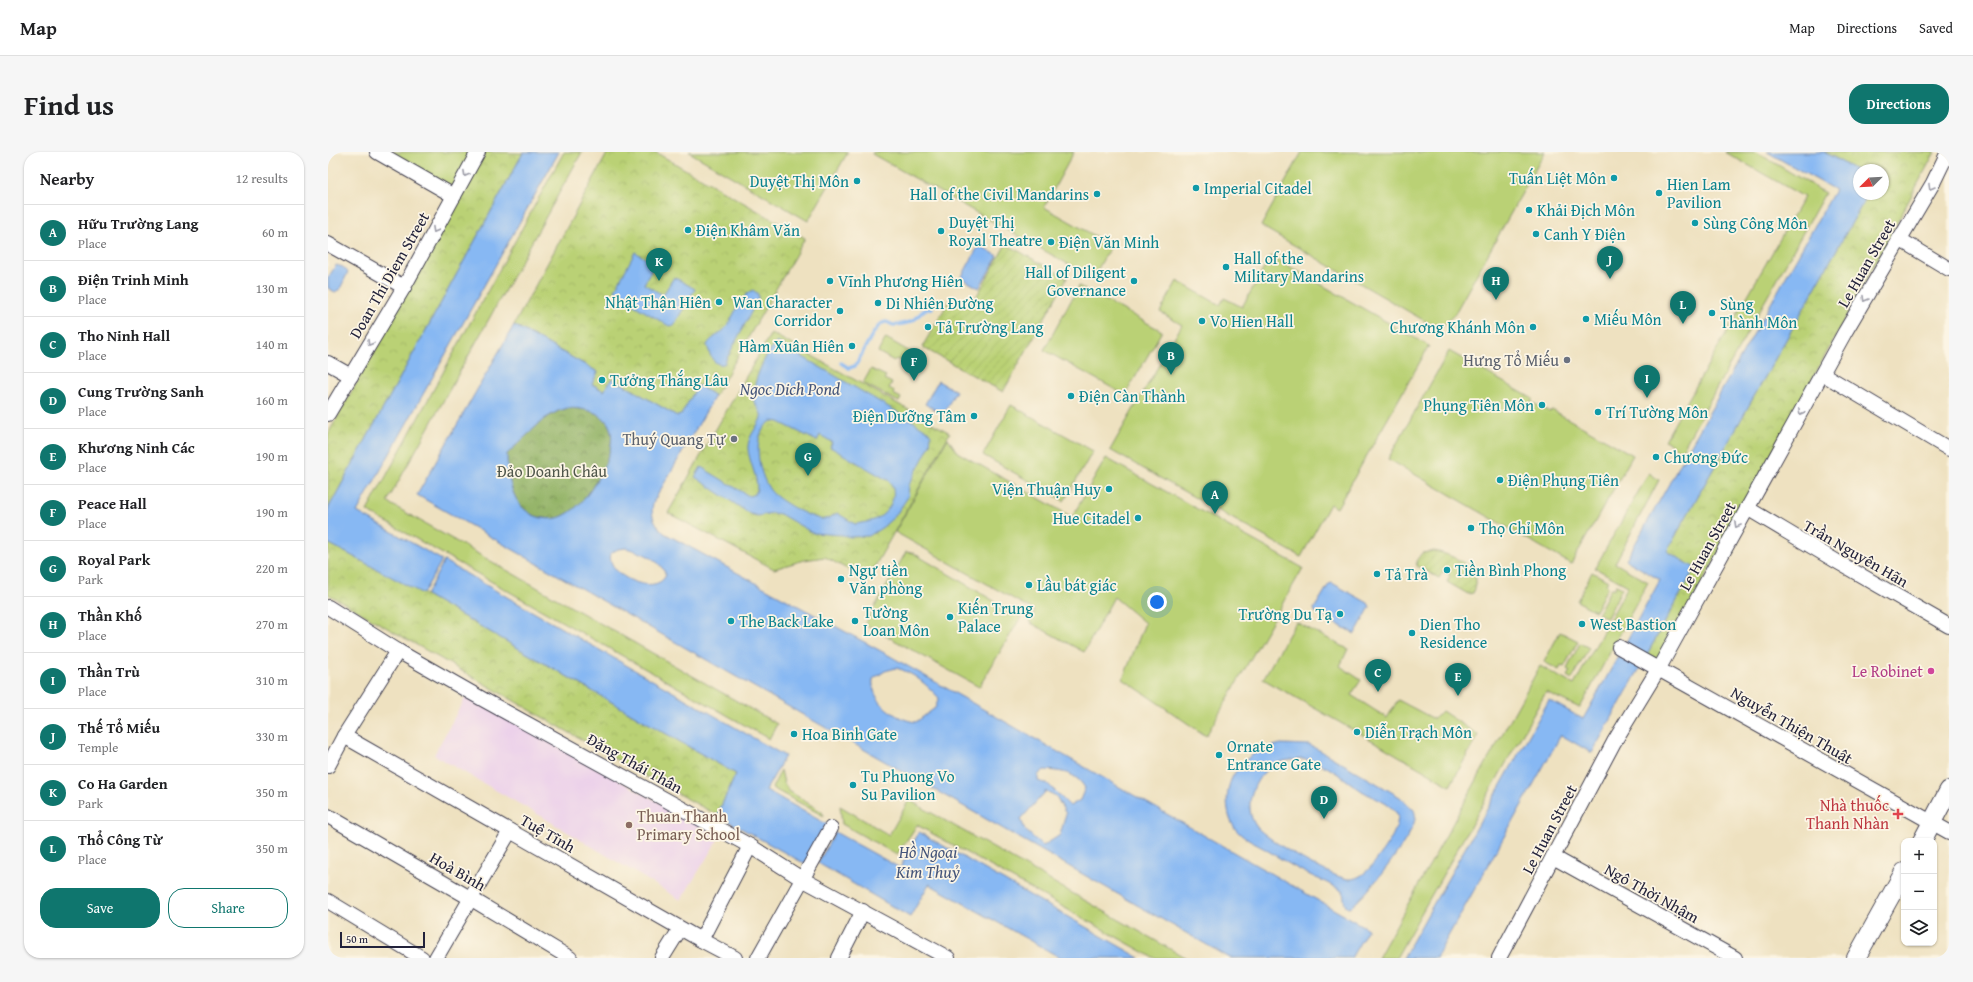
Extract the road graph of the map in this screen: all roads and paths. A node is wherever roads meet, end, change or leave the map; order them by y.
1 (377, 152) edge
2 (478, 152) edge
3 (1948, 152) edge
4 (454, 196) junction
5 (1899, 239) junction
6 (328, 244) edge
7 (1949, 269) edge
8 (404, 287) junction
9 (328, 363) edge
10 (1823, 374) junction
11 (351, 376) junction
12 (328, 414) edge
13 (1949, 450) edge
14 (1747, 508) junction
15 (328, 607) edge
16 (1949, 626) edge
17 (1619, 647) dead end
18 (398, 651) junction
19 (1659, 668) junction
20 (344, 736) junction
21 (328, 766) edge
22 (1949, 790) edge
23 (328, 816) edge
24 (1933, 822) junction
25 (831, 828) dead end
26 (510, 831) junction
27 (1949, 832) edge
28 (1924, 838) edge
29 (750, 846) junction
30 (1553, 857) junction
31 (1903, 874) edge
32 (802, 879) junction
33 (470, 898) junction
34 (328, 902) edge
35 (863, 911) junction
36 (680, 929) junction
37 (701, 940) junction
38 (1711, 952) edge
39 (422, 958) edge
40 (436, 958) edge
41 (570, 958) edge
42 (662, 958) edge
43 (735, 958) edge
44 (758, 958) edge
45 (838, 958) edge
46 (948, 958) edge
47 (1499, 958) edge
48 (1735, 958) edge
49 (1856, 958) edge

1 - 4 street
2 -> 4 street, Doan Thi Diem Street
3 -> 5 street, Le Huan Street
4 -> 8 street, Doan Thi Diem Street
5 - 7 street
5 -> 10 street, Le Huan Street
6 - 8 street
8 -> 11 street, Doan Thi Diem Street
9 - 11 street
10 - 13 street
10 -> 14 street, Le Huan Street
11 - 12 street, Doan Thi Diem Street
14 - 16 street, Trần Nguyên Hãn
14 -> 19 street, Le Huan Street
15 - 18 street, Đặng Thái Thân
17 - 19 street, Nguyễn Thiện Thuật
18 - 20 street
18 - 29 street, Đặng Thái Thân
19 - 24 street, Nguyễn Thiện Thuật
19 - 30 street, Le Huan Street
20 - 21 street
20 - 26 street, Tuệ Tĩnh
22 - 24 main road
23 - 33 street, Hoà Bình
24 - 27 street, Nguyễn Thiện Thuật
24 - 28 main road
25 - 32 street
26 - 33 street
26 - 36 street, Tuệ Tĩnh
29 - 32 street, Đặng Thái Thân
29 - 37 street
30 - 38 street, Ngô Thời Nhậm
30 - 47 street, Le Huan Street
31 - 49 main road
32 - 35 street, Đặng Thái Thân
32 - 44 street
33 - 40 street
33 - 41 street, Hoà Bình
34 - 39 street
35 - 45 street
35 - 46 street, Đặng Thái Thân
36 - 37 street, Tuệ Tĩnh
36 - 42 street
37 - 43 street, Tuệ Tĩnh
38 - 48 street, Ngô Thời Nhậm

